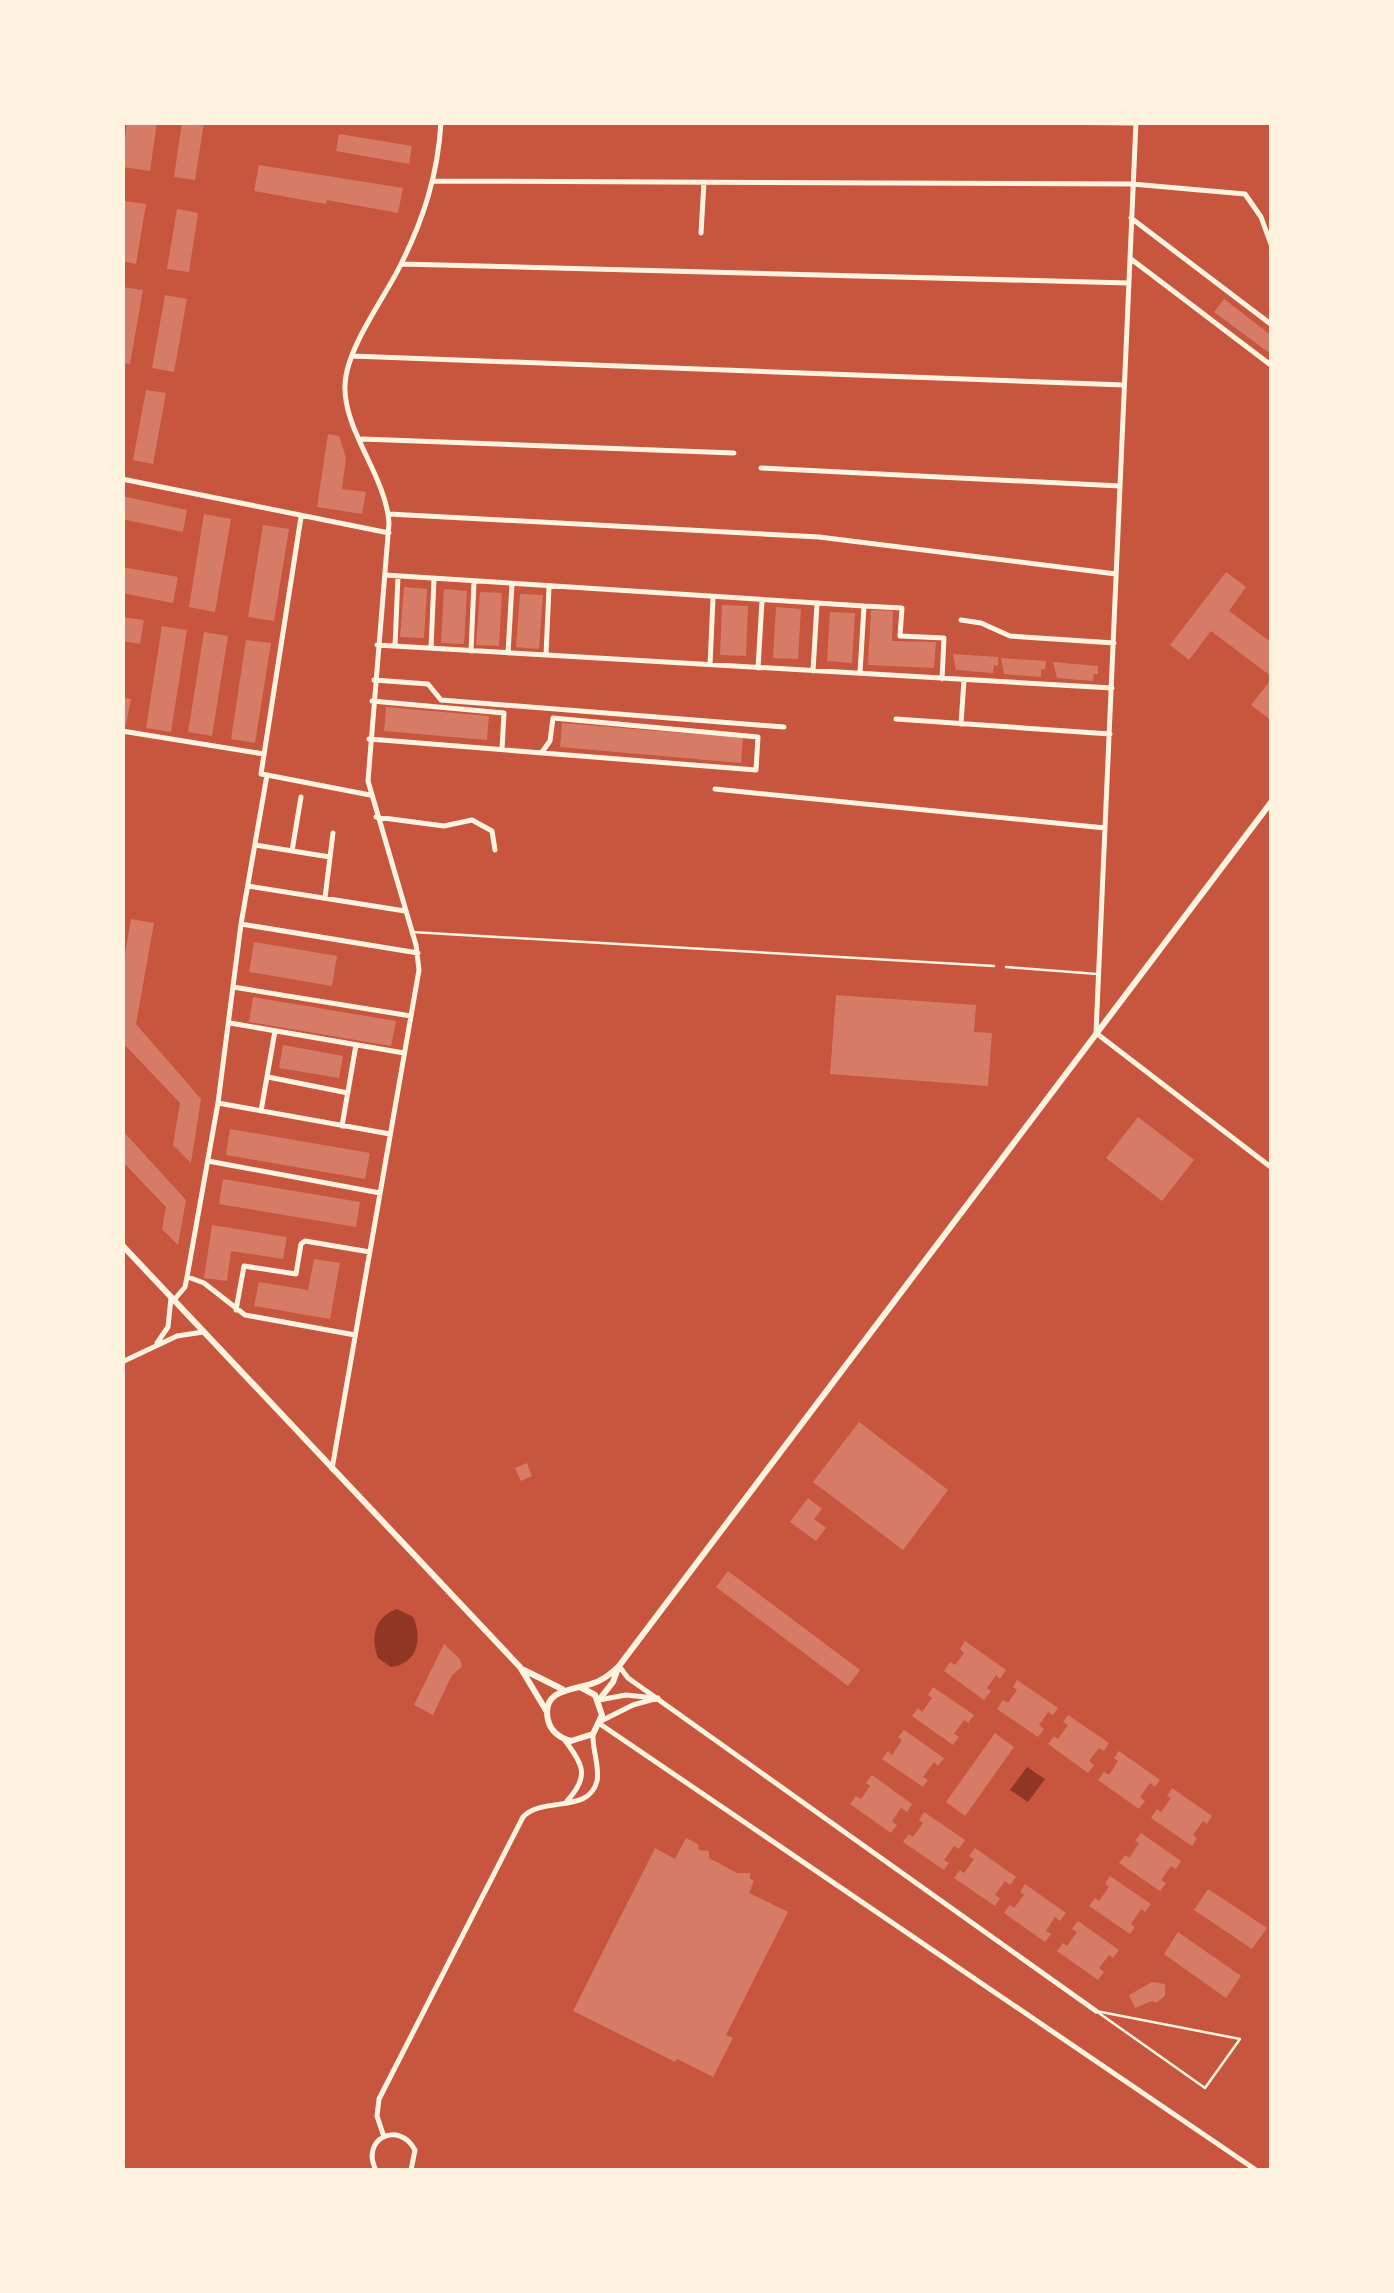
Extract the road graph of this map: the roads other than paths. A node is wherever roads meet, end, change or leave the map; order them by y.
1 (441, 122) edge
2 (1038, 122) edge
3 (1136, 123) edge
4 (434, 181) junction
5 (704, 182) junction
6 (1132, 184) junction
7 (1131, 218) junction
8 (701, 232) dead end
9 (1272, 246) edge
10 (1129, 258) junction
11 (401, 264) junction
12 (1128, 283) junction
13 (1272, 325) edge
14 (352, 356) junction
15 (1272, 366) edge
16 (1124, 385) junction
17 (361, 440) junction
18 (734, 453) dead end
19 (761, 468) dead end
20 (122, 479) edge
21 (1120, 486) junction
22 (388, 514) junction
23 (301, 516) junction
24 (389, 533) junction
25 (1116, 574) junction
26 (385, 576) junction
27 (398, 576) junction
28 (434, 579) junction
29 (474, 582) junction
30 (512, 584) junction
31 (549, 586) junction
32 (713, 597) junction
33 (762, 600) junction
34 (817, 604) junction
35 (864, 606) junction
36 (961, 620) dead end
37 (1114, 642) junction
38 (377, 645) junction
39 (394, 646) junction
40 (431, 648) junction
41 (470, 651) junction
42 (508, 653) junction
43 (546, 655) junction
44 (710, 665) junction
45 (758, 668) junction
46 (814, 671) junction
47 (860, 674) junction
48 (942, 678) junction
49 (374, 680) junction
50 (964, 680) junction
51 (1112, 688) junction
52 (372, 701) junction
53 (896, 719) dead end
54 (960, 724) junction
55 (784, 727) dead end
56 (122, 731) edge
57 (1110, 734) junction
58 (369, 739) junction
59 (502, 749) junction
60 (542, 752) junction
61 (264, 754) junction
62 (266, 775) junction
63 (715, 789) dead end
64 (370, 794) junction
65 (301, 797) dead end
66 (1272, 800) edge
67 (376, 817) junction
68 (1106, 828) junction
69 (334, 834) dead end
70 (255, 845) junction
71 (292, 850) junction
72 (494, 850) dead end
73 (330, 857) junction
74 (248, 886) junction
75 (324, 898) junction
76 (406, 911) junction
77 (241, 924) junction
78 (412, 932) junction
79 (418, 953) junction
80 (994, 966) dead end
81 (1006, 968) dead end
82 (1098, 974) junction
83 (233, 987) junction
84 (411, 1016) junction
85 (229, 1022) junction
86 (275, 1030) junction
87 (1096, 1033) junction
88 (356, 1045) junction
89 (404, 1053) junction
90 (268, 1078) junction
91 (348, 1092) junction
92 (218, 1103) junction
93 (261, 1111) junction
94 (342, 1126) junction
95 (390, 1134) junction
96 (208, 1161) junction
97 (1272, 1168) edge
98 (380, 1192) junction
99 (122, 1245) edge
100 (370, 1252) junction
101 (187, 1277) junction
102 (172, 1299) junction
103 (236, 1310) junction
104 (204, 1332) junction
105 (356, 1336) junction
106 (155, 1346) junction
107 (122, 1362) edge
108 (332, 1469) junction
109 (619, 1666) junction
110 (520, 1667) junction
111 (580, 1687) junction
112 (563, 1689) junction
113 (658, 1698) junction
114 (599, 1700) junction
115 (548, 1714) junction
116 (601, 1723) junction
117 (594, 1734) junction
118 (564, 1739) junction
119 (566, 1802) junction
120 (1096, 2011) junction
121 (384, 2137) junction
122 (376, 2170) edge
123 (412, 2170) edge
124 (1256, 2170) edge

1 - 4 street
2 - 3 street
3 - 6 street
4 - 5 street
4 - 11 street
5 - 6 street
5 - 8 street
6 - 7 street
6 - 9 street
7 - 10 street
7 - 13 street
10 - 12 street
10 - 15 street
11 - 12 street
11 - 14 street
12 - 16 street
14 - 16 street
14 - 17 street
16 - 21 street
17 - 18 street
17 - 22 street
19 - 21 street
20 - 23 street
21 - 25 street
22 - 24 street
22 - 25 street
23 - 24 street
23 - 61 street
24 - 26 street
25 - 37 street
26 - 27 street
26 - 38 street
27 - 28 street
27 - 39 street
28 - 29 street
28 - 40 street
29 - 30 street
29 - 41 street
30 - 31 street
30 - 42 street
31 - 32 street
31 - 43 street
32 - 33 street
32 - 44 street
33 - 34 street
33 - 45 street
34 - 35 street
34 - 46 street
35 - 47 street
35 - 48 street
36 - 37 street
37 - 51 street
38 - 39 street
38 - 49 street
39 - 40 street
40 - 41 street
41 - 42 street
42 - 43 street
43 - 44 street
44 - 45 street
45 - 46 street
46 - 47 street
47 - 48 street
48 - 50 street
49 - 52 street
49 - 55 street
50 - 51 street
50 - 54 street
51 - 57 street
52 - 58 street
52 - 59 street
53 - 54 street
54 - 57 street
56 - 61 street
57 - 68 street
58 - 59 street
58 - 64 street
59 - 60 street
60 - 60 street
61 - 62 street
62 - 64 street
62 - 70 street
63 - 68 street
64 - 67 street
65 - 71 street
66 - 87 main road
67 - 72 street
67 - 76 street
68 - 82 street
69 - 73 street
70 - 71 street
70 - 74 street
71 - 73 street
73 - 75 street
74 - 75 street
74 - 77 street
75 - 76 street
76 - 78 street
77 - 79 street
77 - 83 street
78 - 79 street
78 - 80 lane
79 - 84 street
81 - 82 lane
82 - 87 street
83 - 84 street
83 - 85 street
84 - 89 street
85 - 86 street
85 - 92 street
86 - 88 street
86 - 90 street
87 - 97 street
87 - 109 main road
88 - 89 street
88 - 91 street
89 - 95 street
90 - 91 street
90 - 93 street
91 - 94 street
92 - 93 street
92 - 96 street
93 - 94 street
94 - 95 street
95 - 98 street
96 - 98 street
96 - 101 street
98 - 100 street
99 - 102 main road
100 - 103 street
100 - 105 street
101 - 102 street
101 - 103 street
102 - 104 main road
102 - 106 street
103 - 105 street
104 - 106 street
104 - 108 main road
105 - 108 street
106 - 107 street
108 - 110 main road
109 - 111 main road
109 - 113 street
109 - 114 main road
110 - 112 main road
110 - 115 main road
111 - 112 main road
111 - 114 main road
112 - 115 main road
113 - 114 street
113 - 116 street
113 - 120 street
114 - 116 main road
115 - 118 main road
116 - 117 main road
116 - 124 street
117 - 118 main road
117 - 119 street
118 - 119 street
119 - 121 street
120 - 120 lane
121 - 122 street
121 - 123 street

